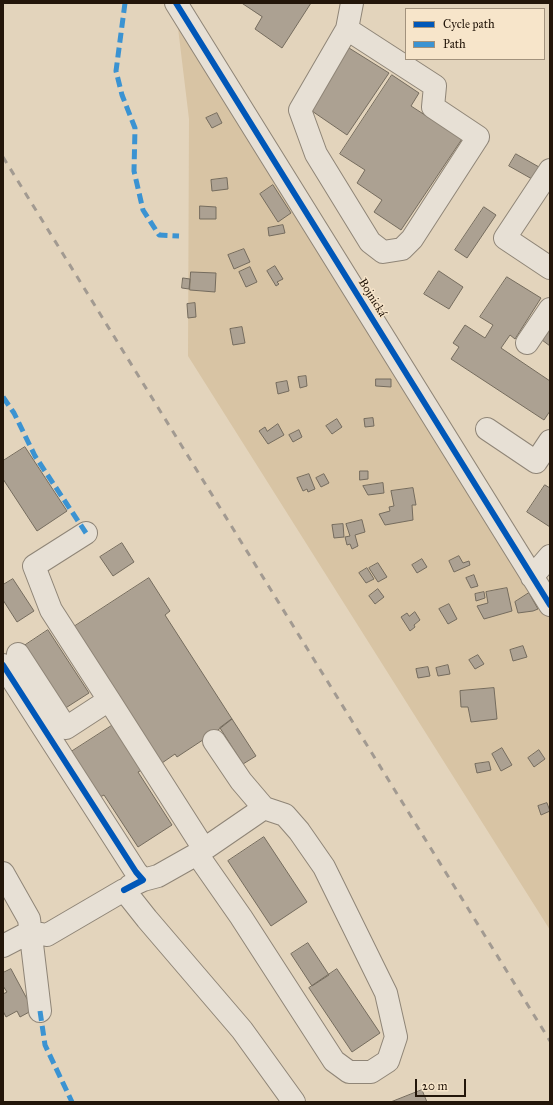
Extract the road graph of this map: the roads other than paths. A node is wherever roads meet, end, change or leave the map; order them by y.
1 (176, 3) edge
2 (352, 3) edge
3 (348, 29) junction
4 (550, 170) edge
5 (550, 268) edge
6 (550, 309) edge
7 (527, 343) dead end
8 (486, 428) dead end
9 (550, 441) edge
10 (86, 533) dead end
11 (550, 556) edge
12 (532, 577) junction
13 (550, 605) edge
14 (11, 660) edge
15 (109, 700) junction
16 (214, 741) dead end
17 (264, 808) junction
18 (201, 852) junction
19 (3, 873) edge
20 (143, 880) junction
21 (124, 890) junction
22 (30, 932) junction
23 (3, 946) edge
24 (40, 1011) dead end
25 (294, 1102) edge

1 - 12 street, Bojnická
2 - 3 street
3 - 3 street
4 - 5 street
6 - 7 street
8 - 9 street
10 - 15 street
11 - 12 street
12 - 13 street, Bojnická
14 - 15 street
14 - 20 street
15 - 18 street
16 - 17 street
17 - 18 street
17 - 18 street
18 - 20 street
19 - 22 street
20 - 21 street
21 - 22 street
21 - 25 street
22 - 23 street
22 - 24 street

